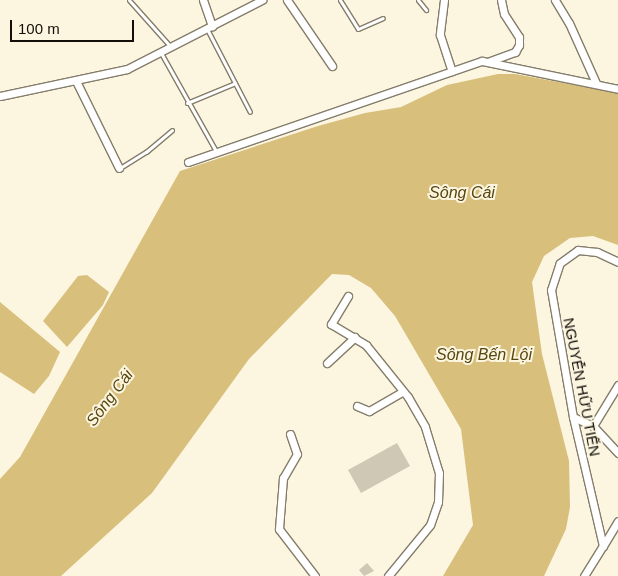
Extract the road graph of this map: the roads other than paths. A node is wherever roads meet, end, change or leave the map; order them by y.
1 (129, 0) edge
2 (203, 0) edge
3 (262, 0) edge
4 (287, 0) edge
5 (340, 0) edge
6 (418, 0) edge
7 (444, 0) edge
8 (501, 0) edge
9 (555, 0) edge
10 (426, 10) dead end
11 (383, 18) dead end
12 (210, 28) junction
13 (171, 47) junction
14 (161, 52) junction
15 (490, 61) junction
16 (332, 66) dead end
17 (452, 71) junction
18 (76, 81) junction
19 (235, 83) junction
20 (596, 83) junction
21 (618, 89) edge
22 (0, 96) edge
23 (187, 103) junction
24 (250, 112) dead end
25 (172, 130) dead end
26 (216, 151) junction
27 (188, 162) dead end
28 (119, 168) joint
29 (618, 262) edge
30 (348, 296) dead end
31 (355, 337) junction
32 (327, 363) dead end
33 (618, 385) edge
34 (403, 391) junction
35 (357, 406) dead end
36 (573, 417) junction
37 (593, 426) junction
38 (290, 434) dead end
39 (618, 453) edge
40 (618, 521) edge
41 (603, 546) junction
42 (315, 576) edge
43 (388, 576) edge
44 (584, 576) edge

1 - 13 lane
2 - 12 street
3 - 12 street
4 - 16 street
5 - 11 lane
6 - 10 lane
7 - 17 street
8 - 15 street
9 - 20 street
12 - 13 street
12 - 19 lane
13 - 14 street
14 - 18 street
14 - 23 lane
15 - 17 street
15 - 20 street
17 - 26 street
18 - 22 street
18 - 28 street
19 - 23 lane
19 - 24 lane
20 - 21 street
23 - 26 lane
25 - 28 lane
26 - 27 street
29 - 36 street, NGUYỄN HỮU TIẾN
30 - 31 street
31 - 32 street
31 - 34 street
33 - 37 street
34 - 35 street
34 - 43 street
36 - 37 street
36 - 41 street, NGUYỄN HỮU TIẾN
37 - 39 street
38 - 42 street
40 - 41 street
41 - 44 street

